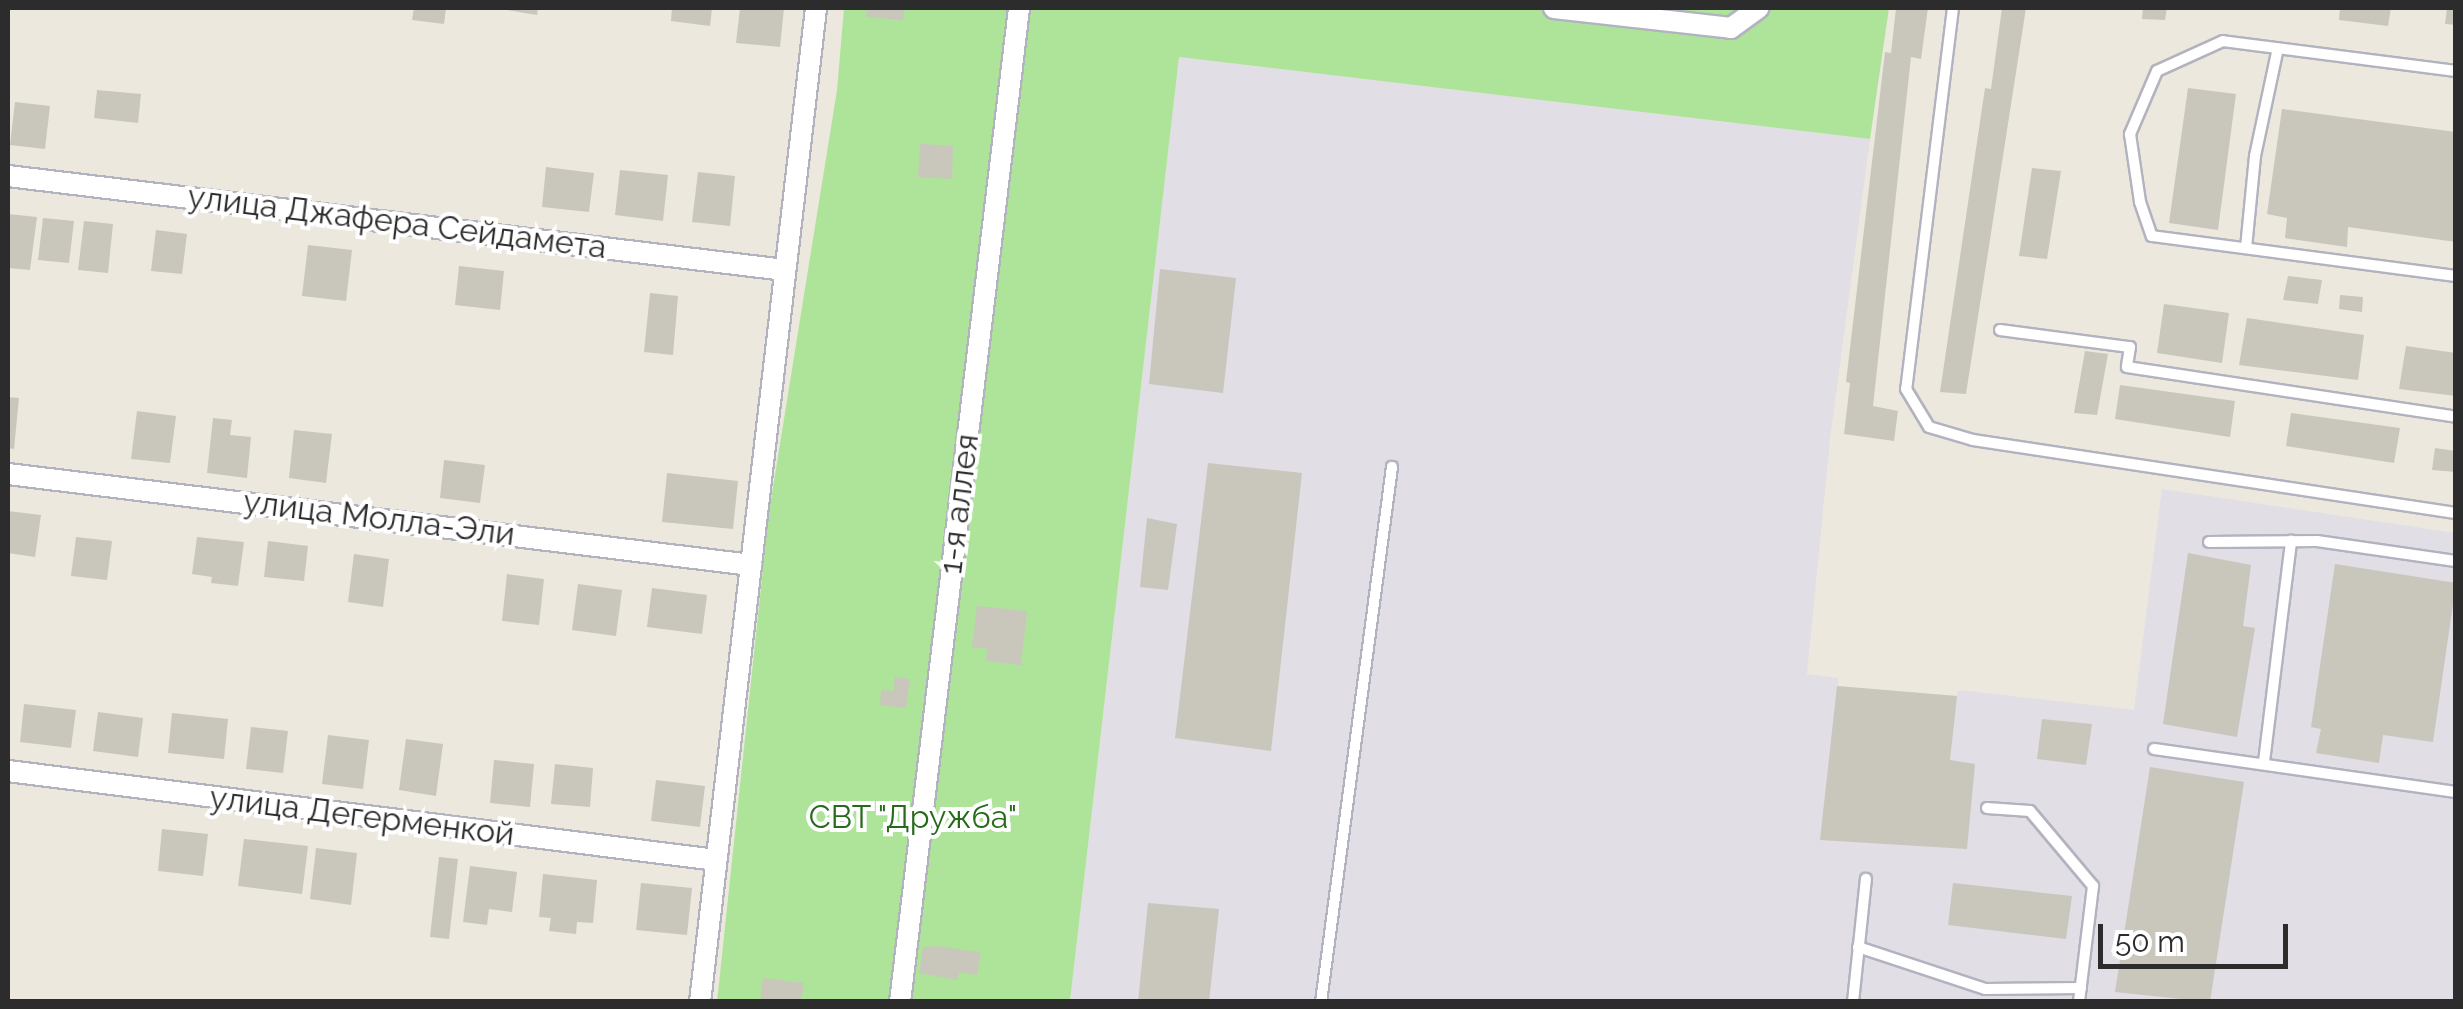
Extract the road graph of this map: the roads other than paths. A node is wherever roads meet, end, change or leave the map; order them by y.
1 (816, 8) edge
2 (1019, 8) edge
3 (1554, 8) edge
4 (1760, 8) edge
5 (1953, 8) edge
6 (2278, 48) junction
7 (2456, 71) edge
8 (8, 176) edge
9 (2246, 248) junction
10 (786, 270) junction
11 (2456, 276) edge
12 (2000, 330) dead end
13 (2456, 418) edge
14 (1392, 467) dead end
15 (8, 474) edge
16 (2456, 513) edge
17 (2291, 541) junction
18 (2209, 542) dead end
19 (2456, 561) edge
20 (751, 565) junction
21 (2154, 749) dead end
22 (2264, 762) junction
23 (8, 772) edge
24 (2456, 792) edge
25 (1987, 808) dead end
26 (716, 860) junction
27 (1866, 879) dead end
28 (1858, 947) junction
29 (2042, 988) junction
30 (2081, 988) junction
31 (1985, 995) edge
32 (700, 1002) edge
33 (900, 1002) edge
34 (1321, 1002) edge
35 (1853, 1002) edge
36 (2042, 1002) edge
37 (2079, 1002) edge

1 - 10 street
2 - 33 street, 1-я аллея
3 - 4 street
5 - 16 lane
6 - 7 lane
6 - 9 lane
6 - 9 lane
8 - 10 street, улица Джафера Сейдамета
9 - 11 lane
10 - 20 street
12 - 13 lane
14 - 34 lane
15 - 20 street, улица Молла-Эли
17 - 18 lane
17 - 19 lane
17 - 22 lane
20 - 26 street
21 - 22 lane
22 - 24 lane
23 - 26 street, улица Дегерменкой
25 - 30 lane
26 - 32 street
27 - 28 lane
28 - 31 lane
28 - 35 lane
29 - 30 lane
29 - 31 lane
29 - 36 lane
30 - 37 lane

